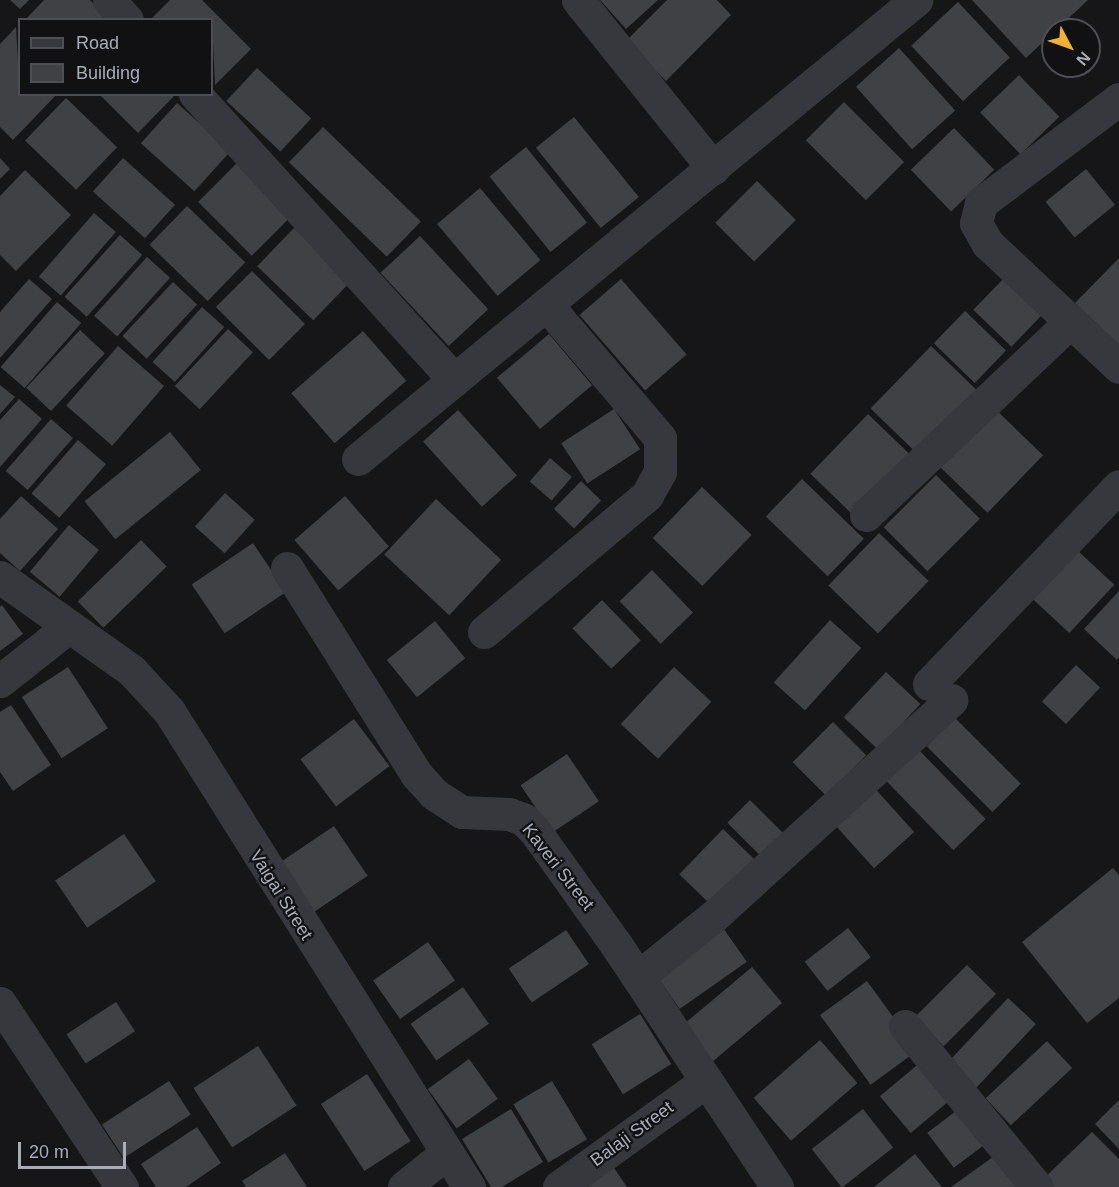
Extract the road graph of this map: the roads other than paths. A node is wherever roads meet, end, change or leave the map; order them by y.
1 (110, 0) edge
2 (578, 0) edge
3 (916, 0) edge
4 (125, 18) edge
5 (197, 96) edge
6 (1119, 99) edge
7 (713, 168) junction
8 (547, 305) junction
9 (1071, 321) junction
10 (1119, 368) edge
11 (454, 380) junction
12 (358, 459) dead end
13 (1119, 486) edge
14 (866, 515) dead end
15 (287, 568) dead end
16 (0, 577) edge
17 (67, 628) junction
18 (484, 632) dead end
19 (0, 681) edge
20 (638, 977) junction
21 (0, 1003) edge
22 (905, 1026) dead end
23 (706, 1080) junction
24 (444, 1154) junction
25 (122, 1187) edge
26 (404, 1187) edge
27 (469, 1187) edge
28 (559, 1187) edge
29 (777, 1187) edge
30 (1037, 1187) edge

1 - 4 street
2 - 7 street
3 - 7 street
5 - 11 street
6 - 9 street
7 - 8 street
8 - 11 street
8 - 18 street
9 - 10 street
9 - 14 street
11 - 12 street
13 - 20 street
15 - 20 street, Kaveri Street
16 - 17 street, Vaigai Street
17 - 19 street
17 - 24 street, Vaigai Street
20 - 23 street, Kaveri Street
21 - 25 street
22 - 30 street
23 - 28 street, Balaji Street
23 - 29 street, Kaveri Street
24 - 26 street
24 - 27 street, Vaigai Street

